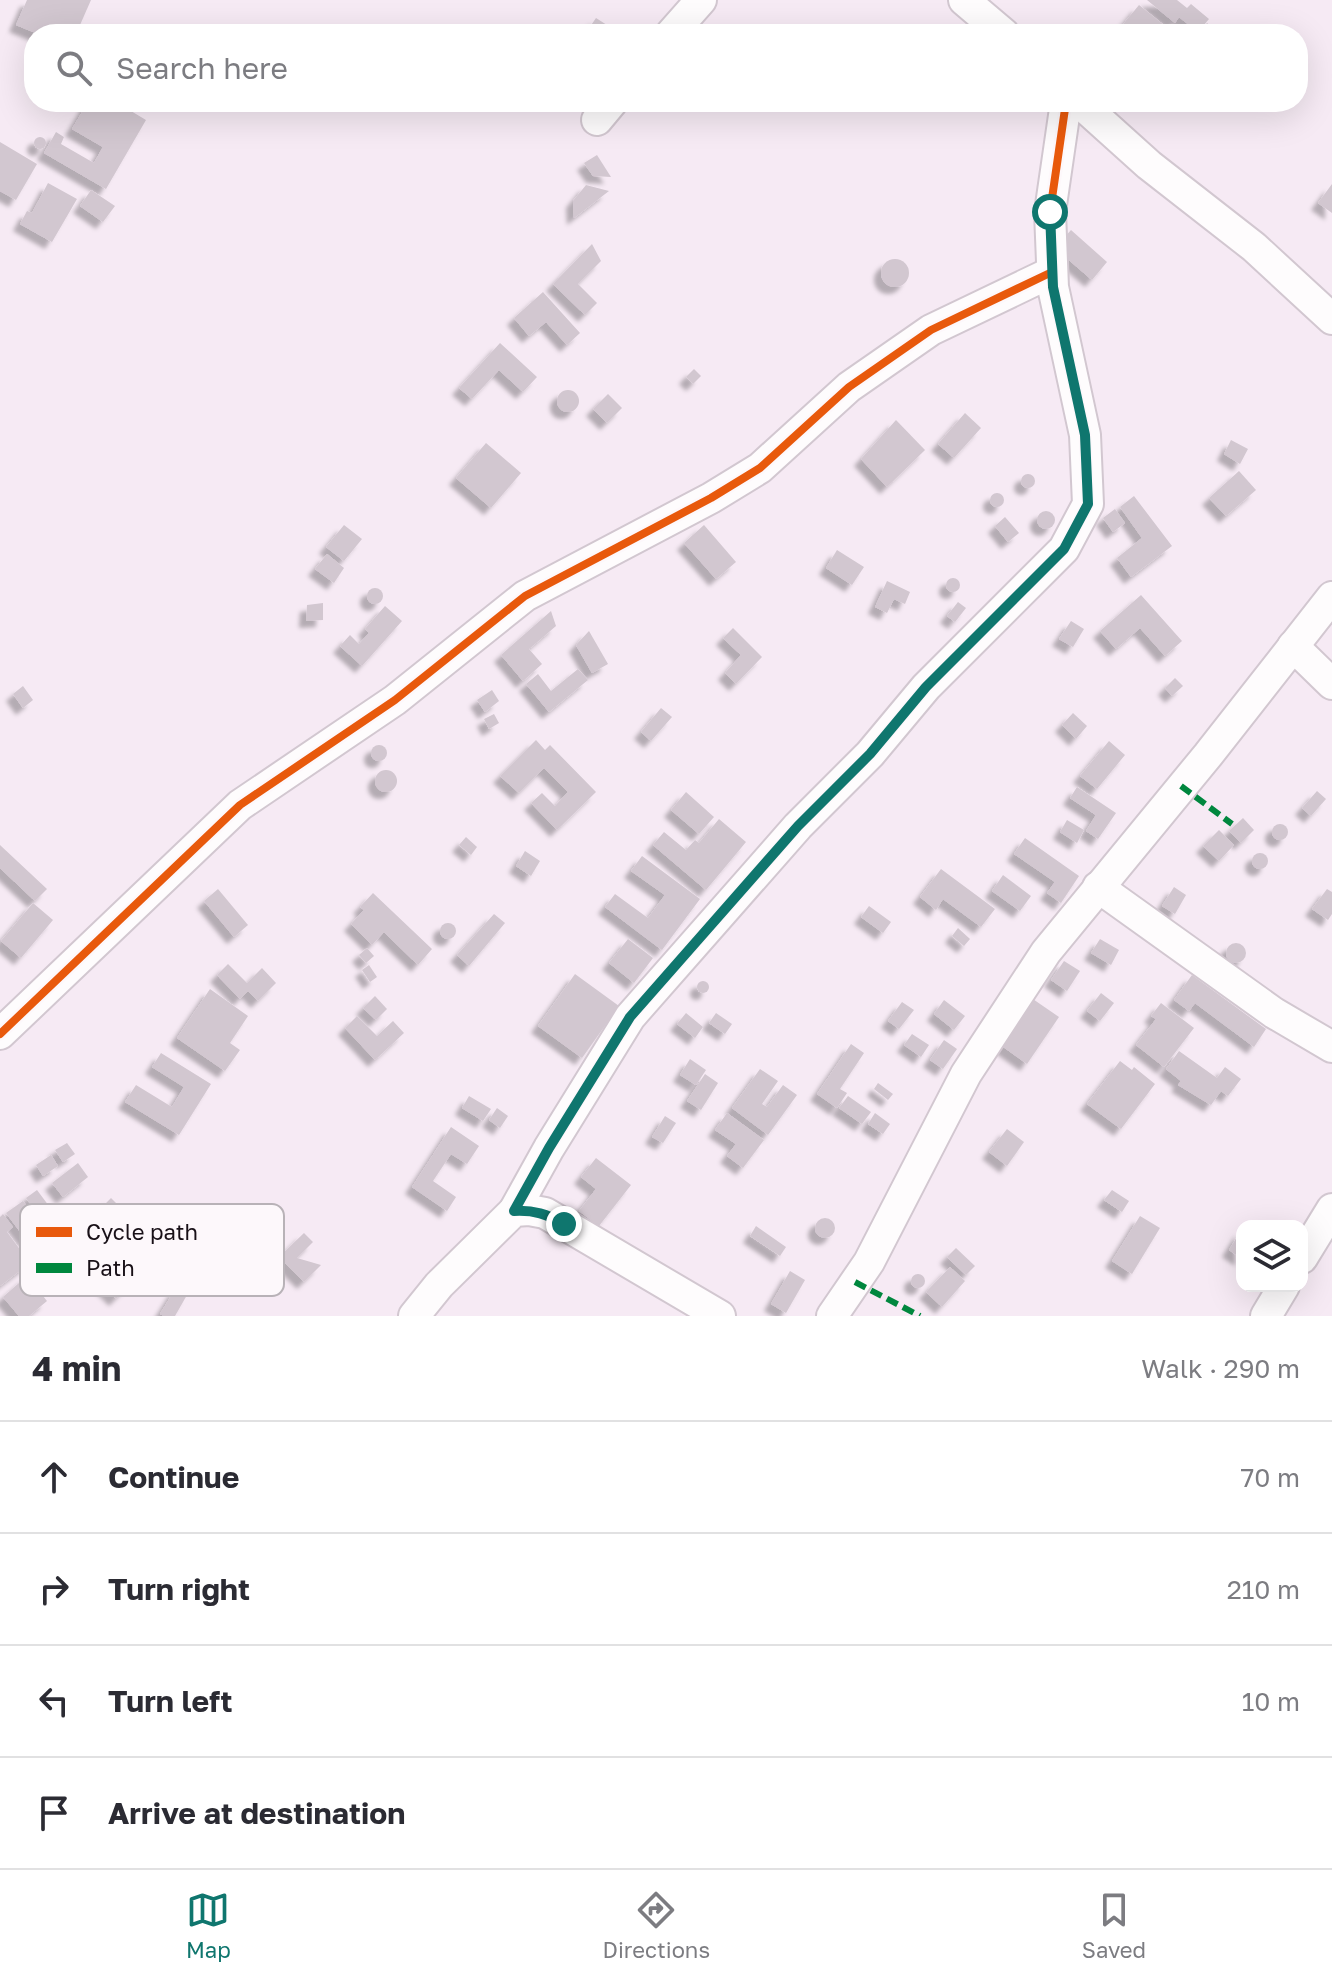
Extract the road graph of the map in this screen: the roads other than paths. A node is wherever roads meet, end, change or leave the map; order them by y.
1 (701, 0) edge
2 (964, 0) edge
3 (680, 24) edge
4 (992, 24) edge
5 (1065, 112) edge
6 (1090, 112) edge
7 (1052, 272) junction
8 (1332, 319) edge
9 (1332, 597) edge
10 (1293, 646) junction
11 (1332, 684) edge
12 (1098, 887) junction
13 (0, 1034) edge
14 (1332, 1047) edge
15 (1332, 1209) edge
16 (514, 1211) junction
17 (1308, 1248) edge
18 (1280, 1292) edge
19 (680, 1305) edge
20 (414, 1316) edge
21 (720, 1316) edge
22 (832, 1316) edge
23 (1266, 1316) edge

1 - 3 street
2 - 4 street
5 - 7 street
6 - 8 street
7 - 13 street
7 - 16 street
9 - 10 street
10 - 11 street
10 - 12 street
12 - 14 street
12 - 22 street
15 - 17 street
16 - 19 street
16 - 20 street
18 - 23 street
19 - 21 street

